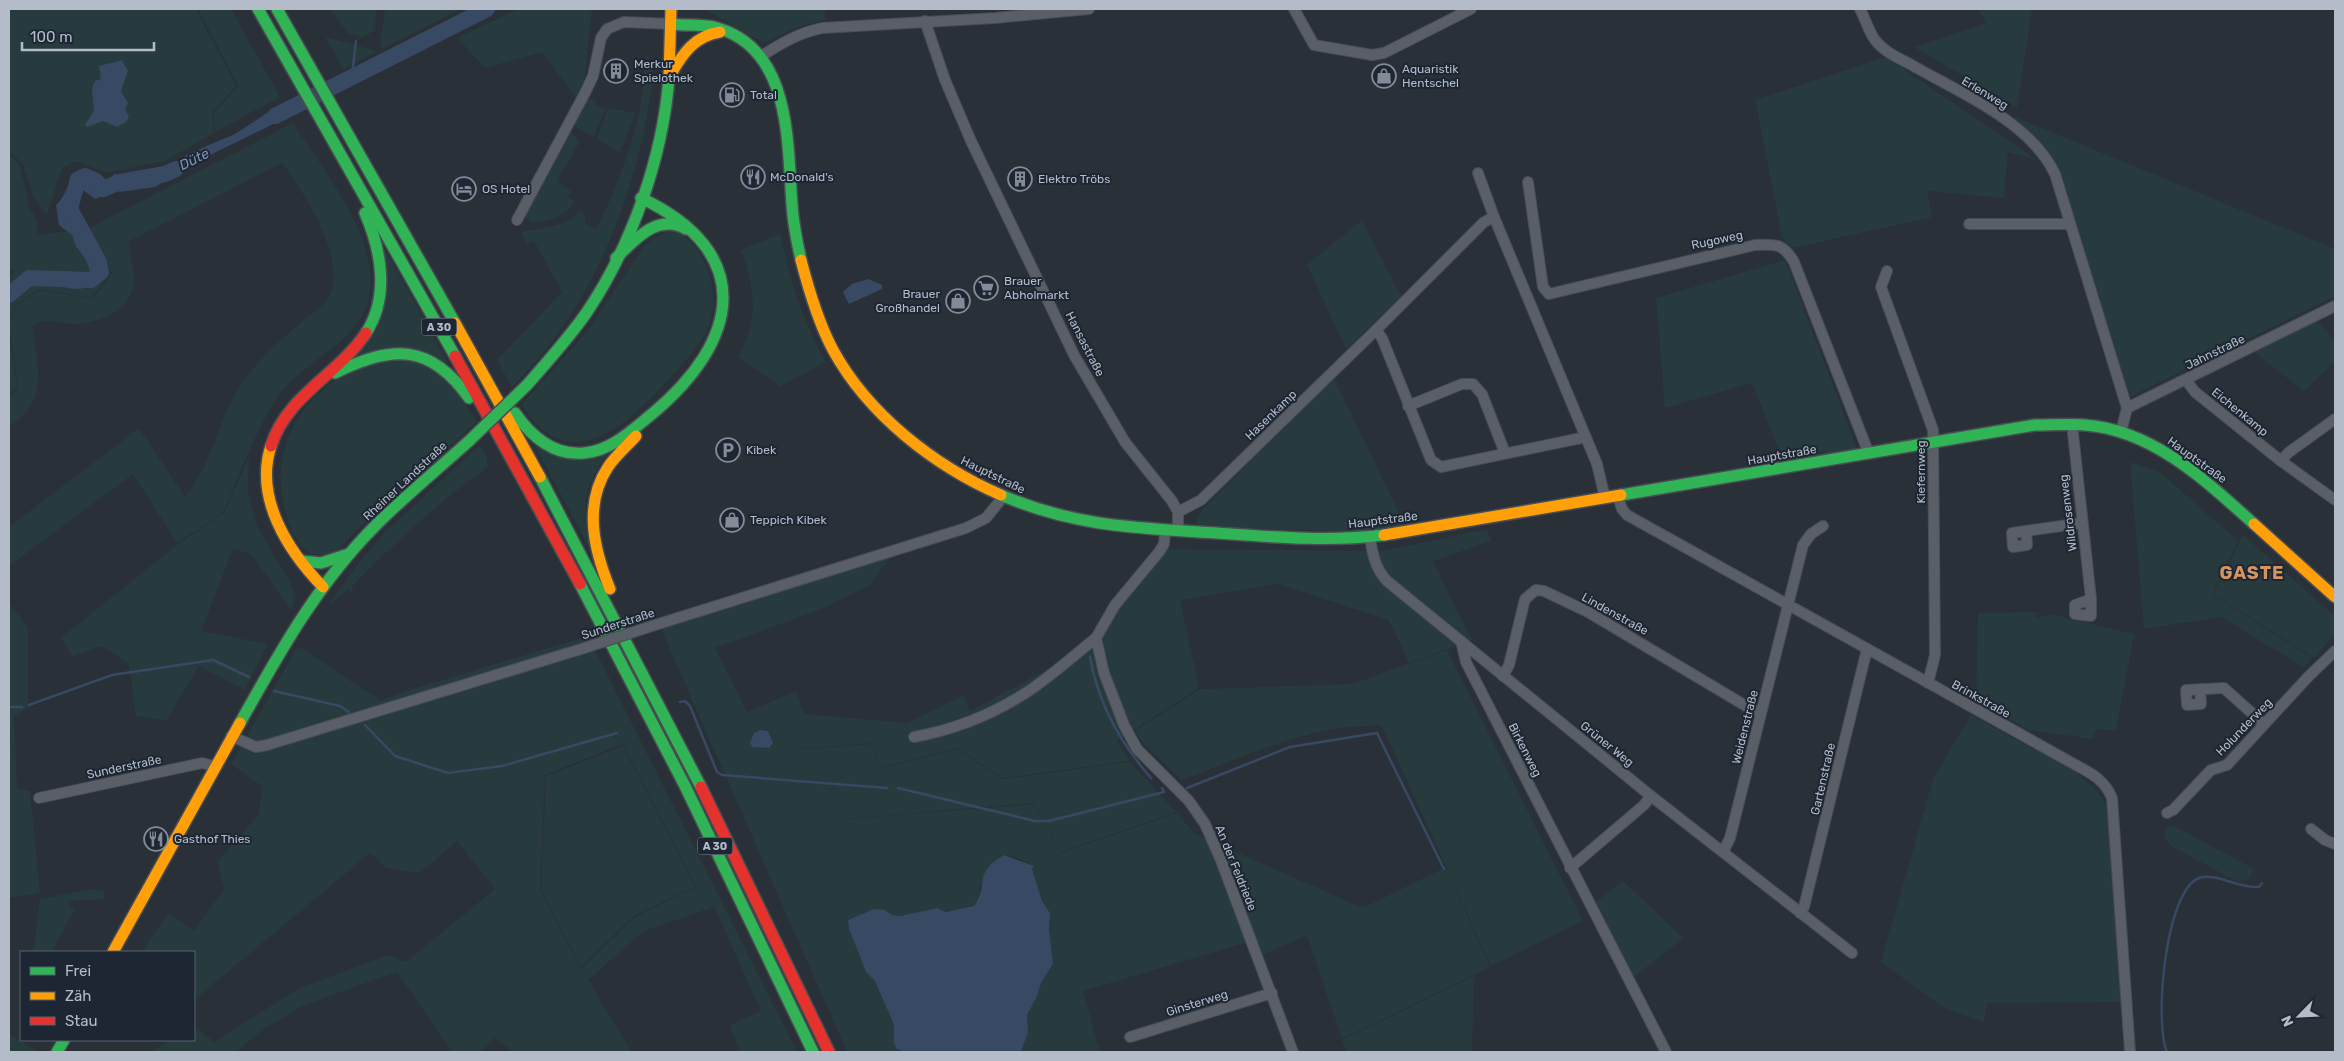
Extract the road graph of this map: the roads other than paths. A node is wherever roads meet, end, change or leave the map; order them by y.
1 (258, 9) edge
2 (277, 9) edge
3 (671, 9) edge
4 (1088, 9) edge
5 (1294, 9) edge
6 (1471, 9) edge
7 (1860, 9) edge
8 (925, 21) junction
9 (672, 24) junction
10 (736, 36) junction
11 (760, 57) junction
12 (670, 76) junction
13 (350, 168) junction
14 (1478, 173) dead end
15 (1528, 182) dead end
16 (641, 198) junction
17 (1494, 217) junction
18 (517, 220) dead end
19 (1969, 224) dead end
20 (2070, 224) junction
21 (706, 245) junction
22 (616, 258) junction
23 (1887, 271) dead end
24 (2335, 306) edge
25 (1376, 330) junction
26 (466, 342) junction
27 (2186, 380) junction
28 (314, 384) junction
29 (1408, 406) junction
30 (2128, 408) junction
31 (658, 409) junction
32 (2335, 419) edge
33 (2072, 424) junction
34 (2121, 432) junction
35 (1586, 437) junction
36 (1934, 442) junction
37 (1505, 453) junction
38 (1869, 454) junction
39 (2281, 461) junction
40 (528, 486) junction
41 (1618, 496) junction
42 (1003, 497) junction
43 (1605, 498) junction
44 (2335, 500) edge
45 (1178, 512) junction
46 (2082, 523) junction
47 (1823, 526) dead end
48 (1164, 530) junction
49 (1178, 531) junction
50 (2026, 531) dead end
51 (1370, 536) junction
52 (349, 554) junction
53 (301, 561) junction
54 (323, 587) junction
55 (2335, 597) edge
56 (2091, 599) dead end
57 (1788, 606) junction
58 (1096, 638) junction
59 (1461, 641) junction
60 (1867, 649) junction
61 (2335, 651) edge
62 (643, 673) junction
63 (1503, 676) junction
64 (1928, 683) junction
65 (2200, 690) dead end
66 (1762, 712) junction
67 (2264, 724) junction
68 (231, 736) junction
69 (914, 737) dead end
70 (214, 766) junction
71 (1651, 796) junction
72 (38, 798) dead end
73 (2167, 813) dead end
74 (2311, 829) dead end
75 (2335, 844) edge
76 (1723, 852) junction
77 (1570, 868) junction
78 (1800, 913) junction
79 (113, 951) edge
80 (1852, 953) dead end
81 (1272, 994) junction
82 (1130, 1037) dead end
83 (63, 1041) edge
84 (57, 1052) edge
85 (813, 1052) edge
86 (829, 1052) edge
87 (1293, 1052) edge
88 (1666, 1052) edge
89 (2130, 1052) edge

1 - 13 main road, A 30
2 - 26 main road, A 30
3 - 9 main road, Rheiner Landstraße
4 - 8 street
5 - 6 street
7 - 20 street, Erlenweg
8 - 11 street
8 - 45 street, Hansastraße
9 - 10 main road, Hauptstraße
9 - 12 main road, Rheiner Landstraße
9 - 18 street
10 - 11 main road, Hauptstraße
10 - 12 main road
11 - 42 main road, Hauptstraße
12 - 16 main road, Rheiner Landstraße
13 - 28 main road
13 - 40 main road, A 30
14 - 17 street
15 - 38 street, Rugoweg
16 - 21 main road
16 - 22 main road, Rheiner Landstraße
17 - 25 street, Hasenkamp
17 - 35 street
19 - 20 street
20 - 30 street, Erlenweg
21 - 22 main road
21 - 31 main road
22 - 52 main road, Rheiner Landstraße, bridge
23 - 36 street, Kiefernweg
24 - 27 street, Jahnstraße
25 - 29 street
25 - 45 street, Hasenkamp
26 - 31 main road
26 - 62 main road, A 30
27 - 30 street, Jahnstraße
27 - 39 street, Eichenkamp
28 - 40 main road
28 - 53 main road
29 - 37 street
29 - 37 street
30 - 34 street
31 - 62 main road
32 - 39 street
33 - 34 main road, Hauptstraße
33 - 36 main road, Hauptstraße
33 - 46 street, Wildrosenweg
34 - 55 main road, Hauptstraße
35 - 37 street
35 - 43 street
36 - 38 main road, Hauptstraße
36 - 64 street, Kiefernweg
38 - 41 main road, Hauptstraße
39 - 44 street, Eichenkamp
40 - 85 main road, A 30
41 - 43 main road, Hauptstraße
41 - 57 street, Brinkstraße
42 - 48 main road, Hauptstraße
42 - 68 street, Sunderstraße, bridge
43 - 51 main road, Hauptstraße
45 - 49 street
46 - 50 street
46 - 56 street, Wildrosenweg
47 - 57 street, Weidenstraße
48 - 49 main road, Hauptstraße
48 - 58 street
49 - 51 main road, Hauptstraße
51 - 59 street, Grüner Weg
52 - 53 main road
52 - 54 main road, Rheiner Landstraße
53 - 54 main road
54 - 68 main road, Rheiner Landstraße
57 - 60 street, Brinkstraße
57 - 66 street, Weidenstraße
58 - 69 street
58 - 81 street, An der Feldriede
59 - 63 street, Grüner Weg
59 - 77 street, Birkenweg
60 - 64 street, Brinkstraße
60 - 78 street, Gartenstraße
61 - 67 street, Holunderweg
62 - 86 main road, A 30
63 - 66 street, Lindenstraße
63 - 71 street, Grüner Weg
64 - 89 street, Brinkstraße
65 - 67 street
66 - 76 street, Weidenstraße
67 - 73 street, Holunderweg
68 - 70 main road, Rheiner Landstraße
70 - 72 street, Sunderstraße
70 - 79 main road, Rheiner Landstraße
71 - 76 street, Grüner Weg
71 - 77 street
74 - 75 street
76 - 78 street, Grüner Weg
77 - 88 street, Birkenweg
78 - 80 street, Grüner Weg
81 - 82 street, Ginsterweg
81 - 87 street, An der Feldriede
83 - 84 main road

